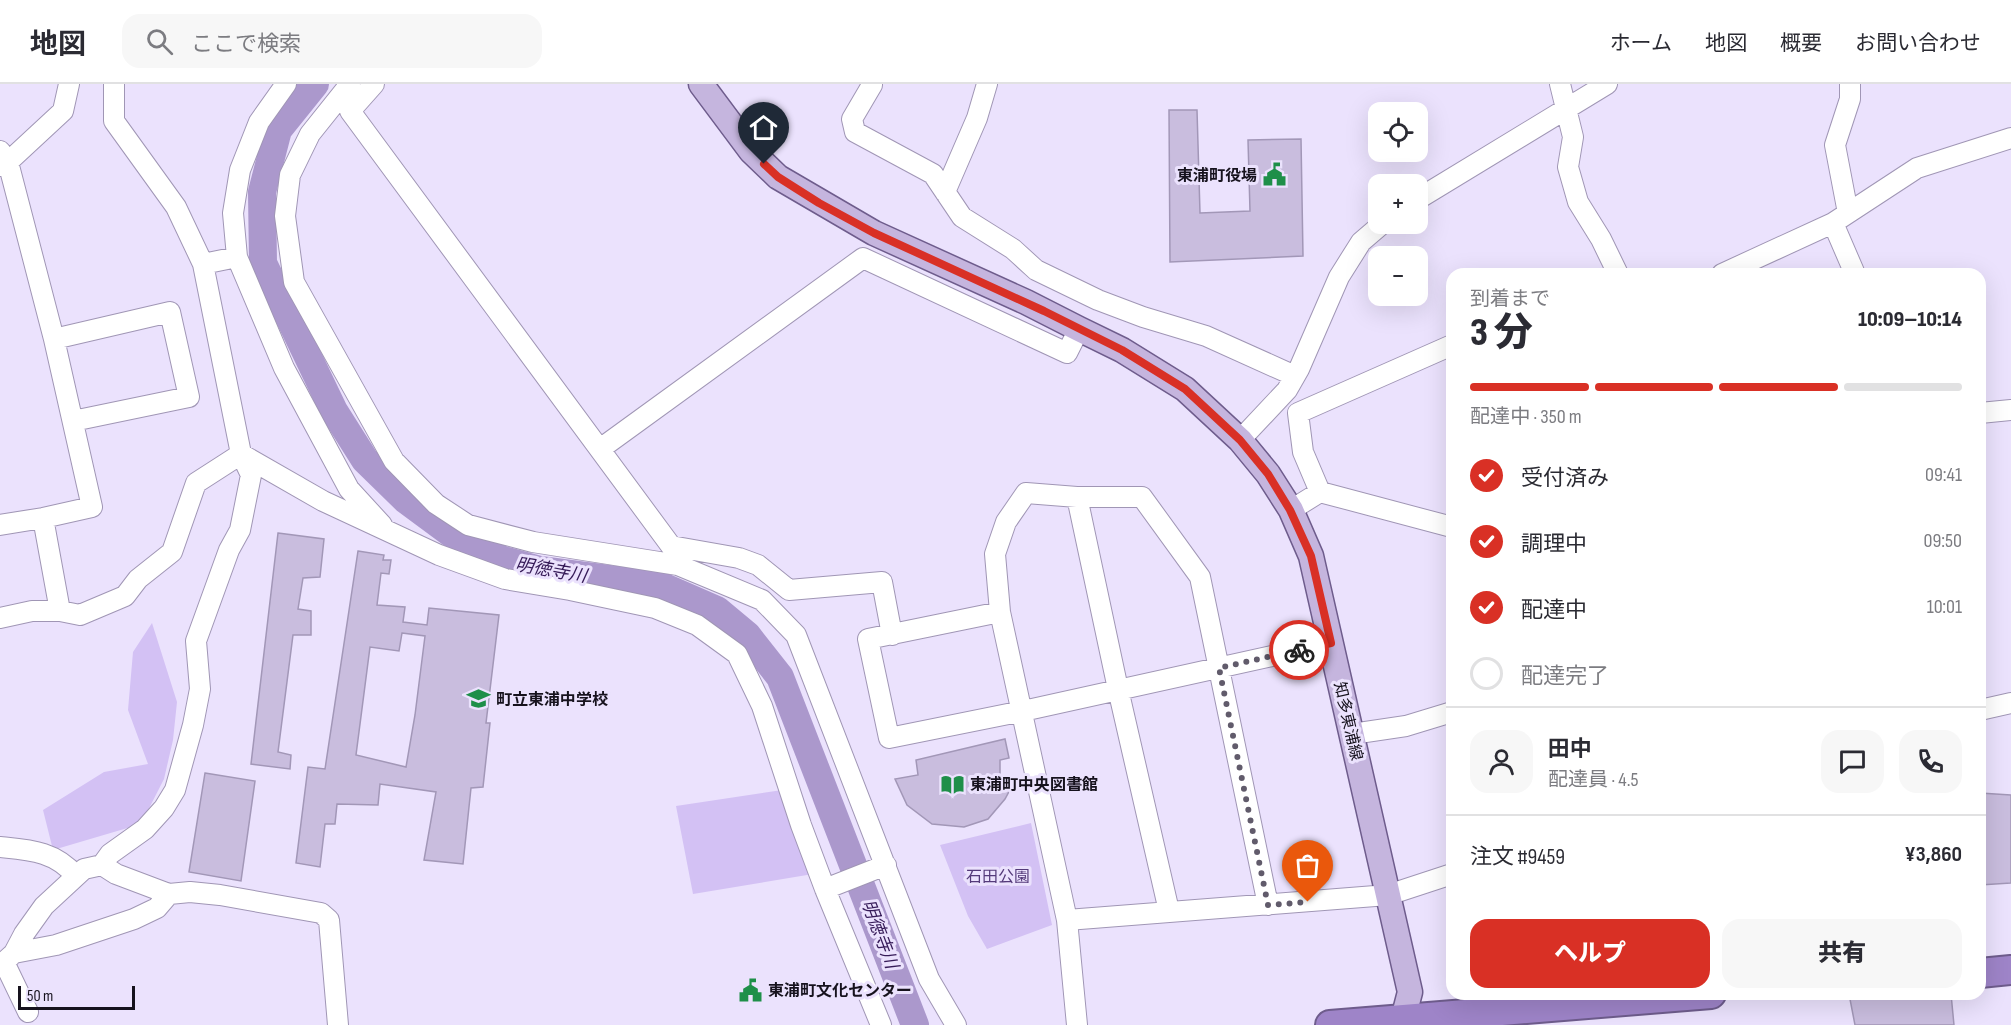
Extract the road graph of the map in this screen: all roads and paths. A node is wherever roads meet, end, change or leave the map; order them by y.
1 (69, 84) edge
2 (114, 84) edge
3 (286, 84) edge
4 (350, 84) edge
5 (374, 84) edge
6 (700, 84) edge
7 (987, 84) edge
8 (1560, 84) edge
9 (1607, 84) edge
10 (1850, 84) edge
11 (872, 85) edge
12 (1567, 109) junction
13 (2011, 138) edge
14 (3, 160) edge
15 (945, 192) junction
16 (1428, 193) edge
17 (1841, 218) junction
18 (1370, 234) edge
19 (237, 257) junction
20 (203, 264) junction
21 (1615, 268) edge
22 (1735, 268) edge
23 (1854, 268) edge
24 (1079, 329) junction
25 (54, 339) junction
26 (1446, 348) edge
27 (1295, 376) junction
28 (2011, 410) edge
29 (1986, 412) edge
30 (73, 421) junction
31 (1240, 440) junction
32 (600, 449) junction
33 (241, 454) junction
34 (1320, 492) junction
35 (1077, 497) junction
36 (1290, 510) junction
37 (43, 518) junction
38 (0, 525) edge
39 (1446, 525) edge
40 (390, 534) junction
41 (60, 611) junction
42 (1000, 612) junction
43 (0, 618) edge
44 (892, 635) junction
45 (1331, 643) junction
46 (1219, 668) junction
47 (1118, 689) junction
48 (2011, 703) edge
49 (1986, 709) edge
50 (1023, 711) junction
51 (1446, 714) edge
52 (1352, 734) junction
53 (0, 847) edge
54 (102, 865) junction
55 (885, 866) junction
56 (76, 876) junction
57 (1446, 876) edge
58 (825, 889) junction
59 (169, 894) junction
60 (1388, 895) junction
61 (1268, 905) junction
62 (1169, 911) junction
63 (1067, 920) junction
64 (6, 960) edge
65 (2011, 970) edge
66 (1986, 972) edge
67 (1630, 1000) edge
68 (28, 1012) dead end
69 (1415, 1016) edge
70 (338, 1025) edge
71 (880, 1025) edge
72 (956, 1025) edge
73 (1077, 1025) edge
74 (1330, 1025) edge

1 - 14 street
2 - 20 street
3 - 19 street
4 - 55 street
5 - 32 street
6 - 24 main road, 知多東浦線
7 - 15 street
8 - 12 street
9 - 12 street
10 - 17 street
11 - 15 street
12 - 16 street
12 - 21 street
13 - 17 street
14 - 25 street
15 - 27 street
17 - 22 street
17 - 23 street
18 - 27 street
19 - 20 street
19 - 40 street
20 - 33 street
24 - 31 main road, 知多東浦線
24 - 32 street
25 - 30 street
25 - 30 street
26 - 34 street
27 - 31 street
28 - 29 street
30 - 37 street
31 - 36 main road, 知多東浦線
32 - 44 street
33 - 40 street
33 - 41 street
33 - 54 street
34 - 36 street
34 - 39 street
35 - 42 street
35 - 46 street
35 - 47 street
36 - 45 main road, 知多東浦線
37 - 38 street
37 - 41 street
40 - 58 street
41 - 43 street
42 - 44 street
42 - 50 street
44 - 50 street
45 - 46 street
45 - 52 main road, 知多東浦線
46 - 47 street
46 - 61 street
47 - 50 street
47 - 62 street
48 - 49 street
50 - 63 street
51 - 52 street
52 - 60 main road, 知多東浦線
53 - 56 street
54 - 56 street
54 - 59 street
55 - 58 street
55 - 72 street
56 - 64 street
57 - 60 street
58 - 71 street
59 - 64 street
59 - 70 street
60 - 61 street
60 - 69 main road, 知多東浦線
61 - 62 street
62 - 63 street
63 - 73 street
64 - 68 street
65 - 66 highway
67 - 69 highway
69 - 74 highway

